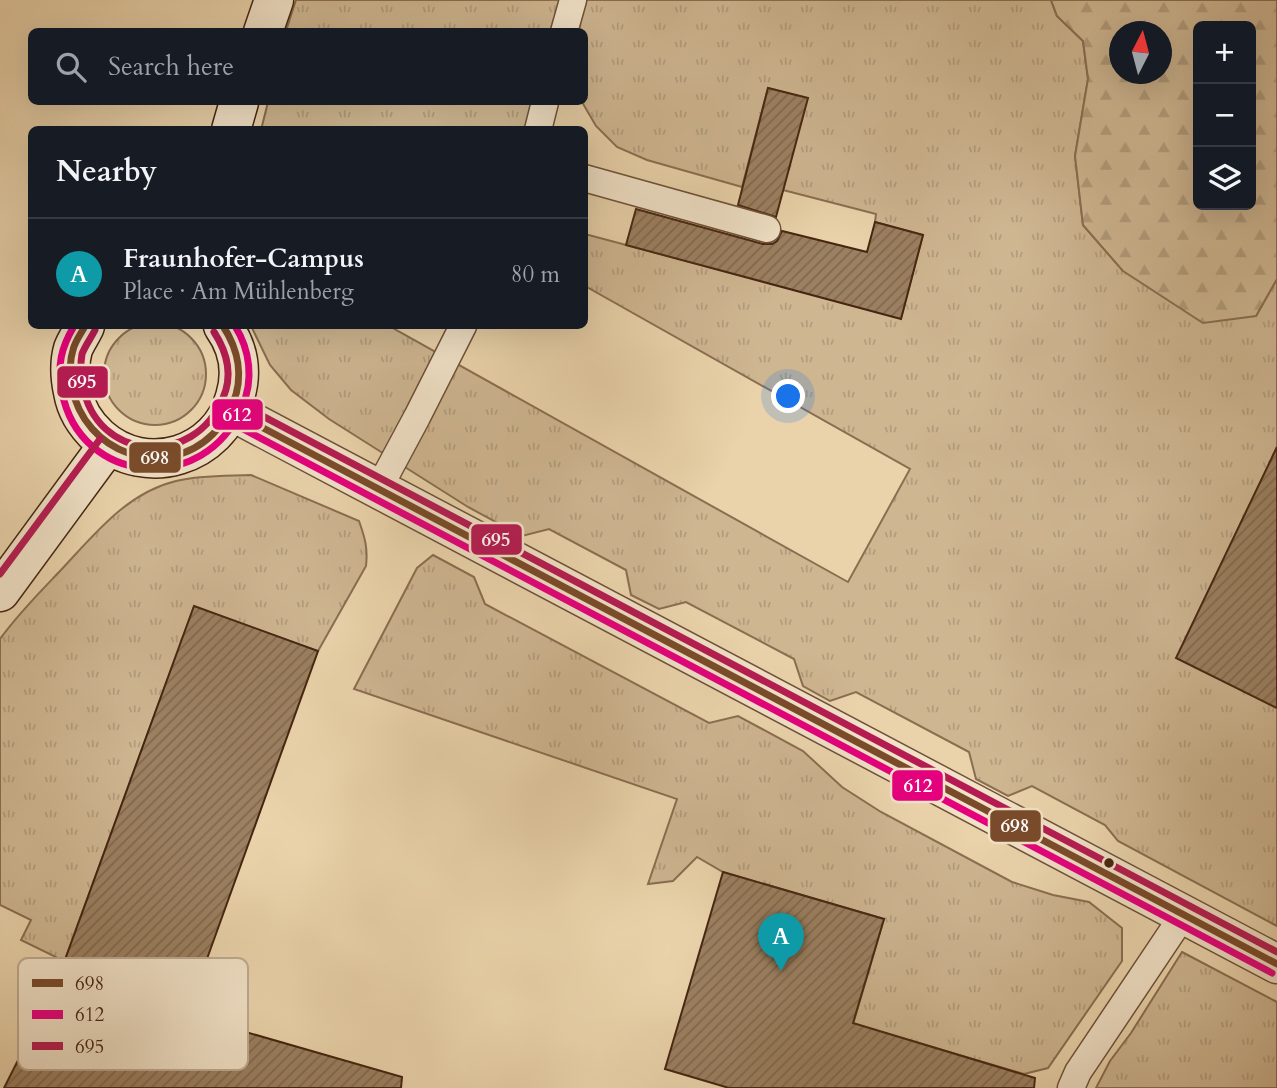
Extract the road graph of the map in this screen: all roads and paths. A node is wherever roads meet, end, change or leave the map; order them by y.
1 (274, 0) edge
2 (573, 0) edge
3 (264, 28) edge
4 (566, 28) edge
5 (238, 105) edge
6 (544, 105) edge
7 (232, 126) edge
8 (539, 126) edge
9 (588, 179) edge
10 (767, 229) dead end
11 (84, 329) edge
12 (225, 329) edge
13 (461, 329) edge
14 (232, 411) junction
15 (108, 445) junction
16 (379, 488) junction
17 (0, 592) edge
18 (1184, 914) junction
19 (1277, 964) edge
20 (1071, 1088) edge

1 - 3 street
2 - 4 lane
5 - 7 street
6 - 8 lane
9 - 10 lane
11 - 15 street
12 - 14 street
13 - 16 lane
14 - 15 street
14 - 16 street
15 - 17 street
16 - 18 street
18 - 19 street
18 - 20 lane

